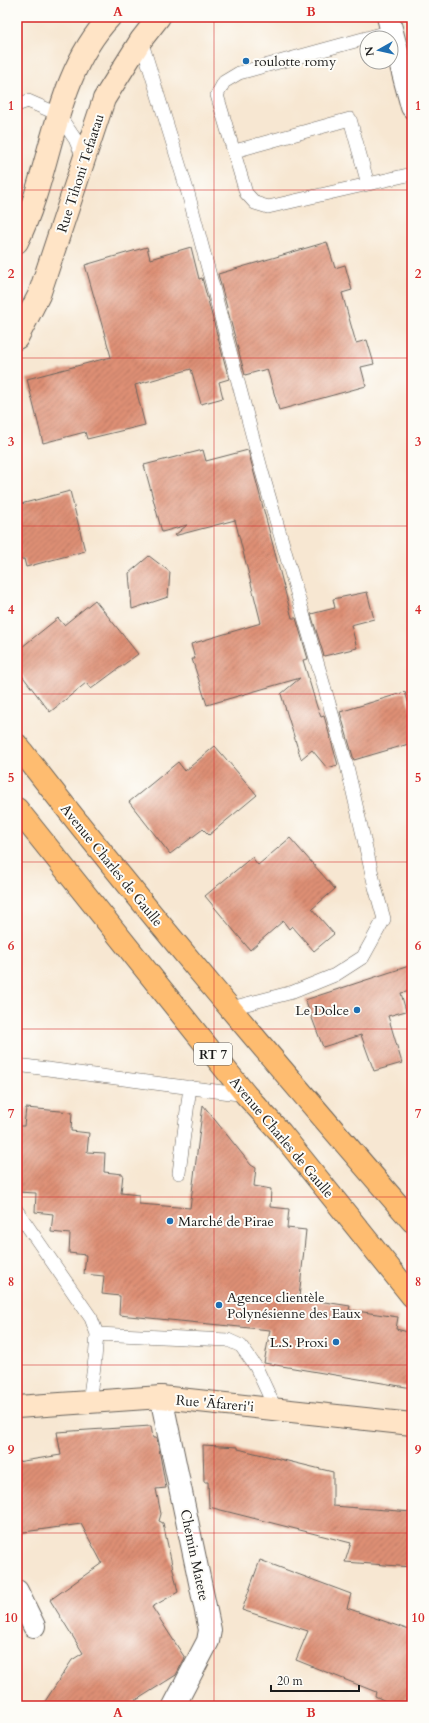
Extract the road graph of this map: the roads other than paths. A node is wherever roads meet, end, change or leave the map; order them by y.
1 (110, 17) edge
2 (159, 17) edge
3 (390, 24) edge
4 (141, 40) junction
5 (17, 105) edge
6 (412, 107) edge
7 (58, 114) junction
8 (235, 151) junction
9 (85, 160) junction
10 (412, 174) edge
11 (368, 184) junction
12 (17, 242) edge
13 (17, 338) edge
14 (17, 745) edge
15 (17, 809) edge
16 (231, 1008) junction
17 (17, 1065) edge
18 (190, 1087) junction
19 (246, 1095) junction
20 (179, 1173) dead end
21 (17, 1211) edge
22 (412, 1220) edge
23 (412, 1296) edge
24 (97, 1334) junction
25 (161, 1398) junction
26 (88, 1402) junction
27 (17, 1407) edge
28 (275, 1408) junction
29 (412, 1424) edge
30 (17, 1591) edge
31 (34, 1626) dead end
32 (174, 1706) edge

1 - 7 main road
2 - 4 main road, Rue Tihoni Tefaatau
3 - 6 street
3 - 8 lane
4 - 9 main road, Rue Tihoni Tefaatau
4 - 16 lane
5 - 7 lane
7 - 9 lane
7 - 12 main road
8 - 11 lane
8 - 11 lane
9 - 13 main road, Rue Tihoni Tefaatau
10 - 11 lane
14 - 16 main road, Avenue Charles de Gaulle
15 - 19 main road, Avenue Charles de Gaulle / RT 7
16 - 22 main road, Avenue Charles de Gaulle
17 - 18 lane
18 - 19 lane
18 - 20 lane
19 - 23 main road, Avenue Charles de Gaulle / RT 7
21 - 24 lane
24 - 26 lane
24 - 28 lane
25 - 26 main road, Rue 'Āfareri'i
25 - 28 main road, Rue 'Āfareri'i
25 - 32 street, Chemin Matete
26 - 27 main road, Rue 'Āfareri'i
28 - 29 main road, Rue 'Āfareri'i
30 - 31 street

